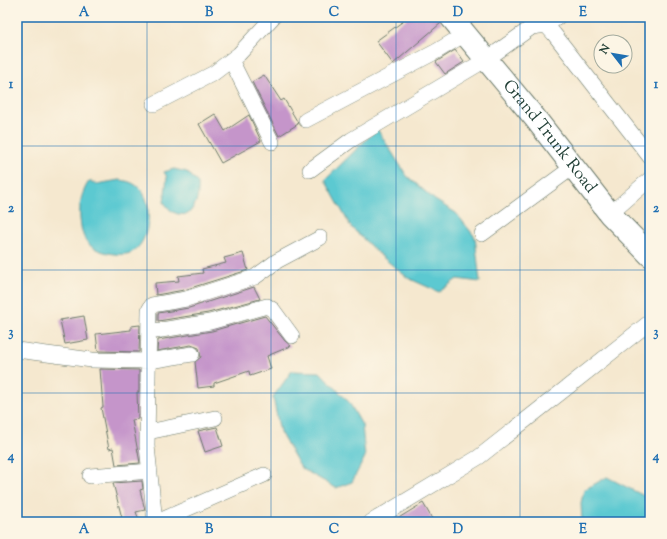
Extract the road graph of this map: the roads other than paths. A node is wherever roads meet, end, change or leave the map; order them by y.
1 (273, 17) edge
2 (451, 17) edge
3 (558, 17) edge
4 (546, 25) junction
5 (465, 34) junction
6 (487, 59) junction
7 (231, 60) junction
8 (154, 104) dead end
9 (306, 120) dead end
10 (272, 142) dead end
11 (650, 157) edge
12 (573, 167) junction
13 (310, 170) dead end
14 (650, 178) edge
15 (610, 214) junction
16 (482, 234) dead end
17 (320, 238) dead end
18 (650, 255) edge
19 (650, 322) edge
20 (149, 332) junction
21 (292, 336) dead end
22 (17, 350) edge
23 (192, 354) dead end
24 (149, 361) junction
25 (215, 418) dead end
26 (148, 432) junction
27 (150, 471) junction
28 (264, 475) dead end
29 (90, 476) dead end
30 (156, 522) edge
31 (371, 522) edge

1 - 7 street
2 - 5 main road, Grand Trunk Road
3 - 4 street
4 - 6 street
4 - 11 street
5 - 6 main road, Grand Trunk Road
5 - 9 street
6 - 12 main road, Grand Trunk Road
6 - 13 street
7 - 8 street
7 - 10 street
12 - 15 main road, Grand Trunk Road
12 - 16 street
14 - 15 street
15 - 18 main road, Grand Trunk Road
17 - 20 street
19 - 31 street
20 - 21 street
20 - 24 street
22 - 24 street
23 - 24 street
24 - 26 street
25 - 26 street
26 - 27 street
27 - 29 street
27 - 30 street
28 - 30 street

